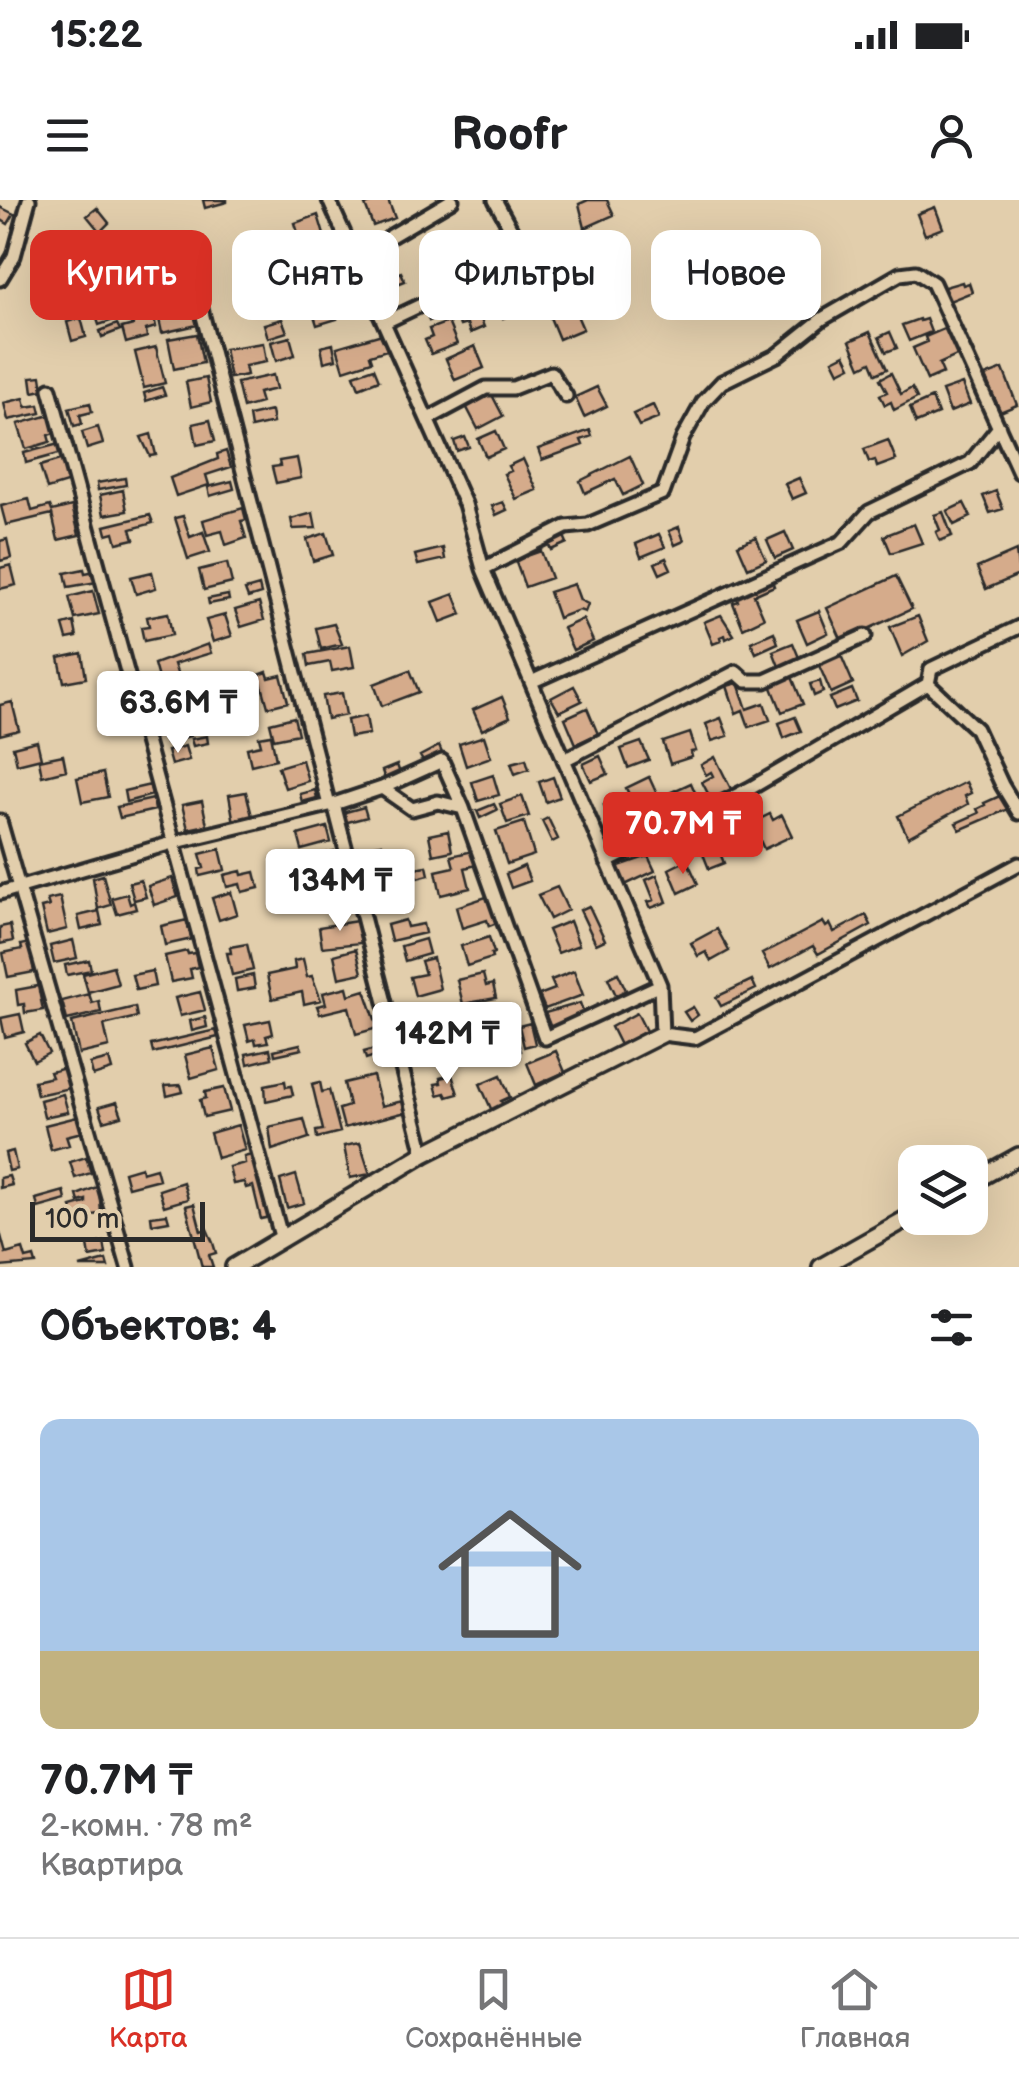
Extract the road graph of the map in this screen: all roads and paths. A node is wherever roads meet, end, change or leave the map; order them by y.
1 (29, 200) edge
2 (329, 200) edge
3 (452, 200) edge
4 (495, 200) edge
5 (343, 230) edge
6 (399, 231) edge
7 (0, 279) edge
8 (204, 320) edge
9 (385, 322) joint
10 (50, 388) dead end
11 (566, 396) dead end
12 (428, 419) junction
13 (999, 427) junction
14 (1019, 472) edge
15 (483, 569) junction
16 (1019, 627) edge
17 (865, 636) dead end
18 (531, 682) junction
19 (928, 684) junction
20 (564, 760) junction
21 (382, 788) junction
22 (332, 805) junction
23 (463, 808) junction
24 (1019, 813) edge
25 (0, 821) edge
26 (172, 843) junction
27 (607, 862) junction
28 (1019, 864) edge
29 (19, 888) junction
30 (0, 893) edge
31 (660, 985) junction
32 (662, 1034) junction
33 (424, 1154) junction
34 (1019, 1156) edge
35 (988, 1173) edge
36 (898, 1224) edge
37 (282, 1240) junction
38 (128, 1267) edge
39 (234, 1267) edge
40 (822, 1267) edge

1 - 7 street
2 - 5 street
3 - 6 street
4 - 9 street
8 - 22 street
9 - 12 street
10 - 26 street
11 - 12 street
12 - 15 street
13 - 14 street
13 - 15 street
13 - 18 street
15 - 18 street
16 - 19 street
17 - 20 street
18 - 20 street
19 - 24 street
19 - 27 street
20 - 27 street
21 - 22 street
21 - 23 street
21 - 23 street
22 - 26 street
22 - 33 street
23 - 31 street
25 - 29 street
26 - 29 street
26 - 37 street
27 - 31 street
28 - 32 street
29 - 30 street
29 - 38 street
31 - 32 street
32 - 33 street
33 - 37 street
34 - 35 street
36 - 40 street
37 - 39 street

